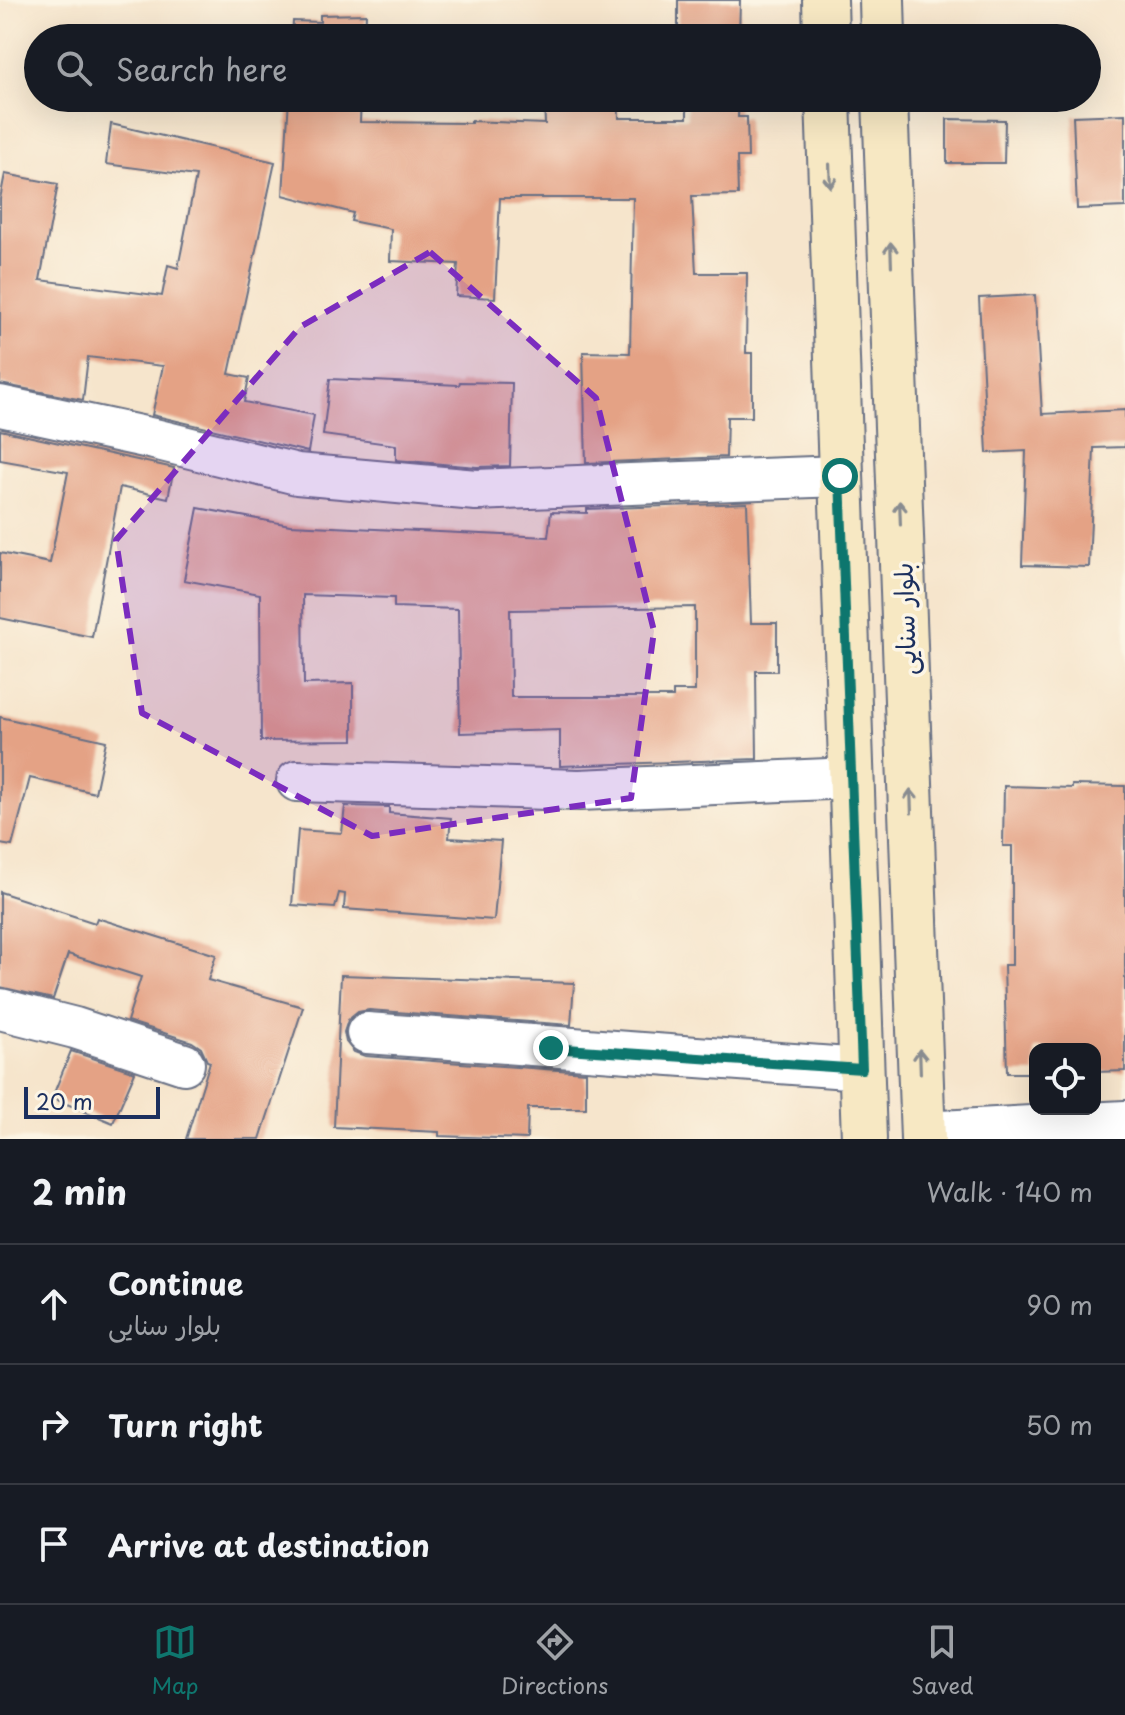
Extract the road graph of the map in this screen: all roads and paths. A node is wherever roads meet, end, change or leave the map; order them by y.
1 (825, 0) edge
2 (882, 0) edge
3 (826, 24) edge
4 (883, 24) edge
5 (828, 112) edge
6 (886, 112) edge
7 (0, 406) edge
8 (840, 476) junction
9 (851, 778) junction
10 (297, 781) dead end
11 (0, 1009) edge
12 (367, 1033) dead end
13 (184, 1064) dead end
14 (862, 1069) junction
15 (1125, 1121) edge
16 (923, 1135) edge
17 (864, 1139) edge

1 - 3 main road
2 - 4 main road
5 -> 8 main road
16 -> 6 main road, بلوار سنایی
7 - 8 street
8 - 9 main road
9 - 10 street
9 - 14 main road
11 - 13 street
12 - 14 street
14 - 17 main road
15 - 16 street

